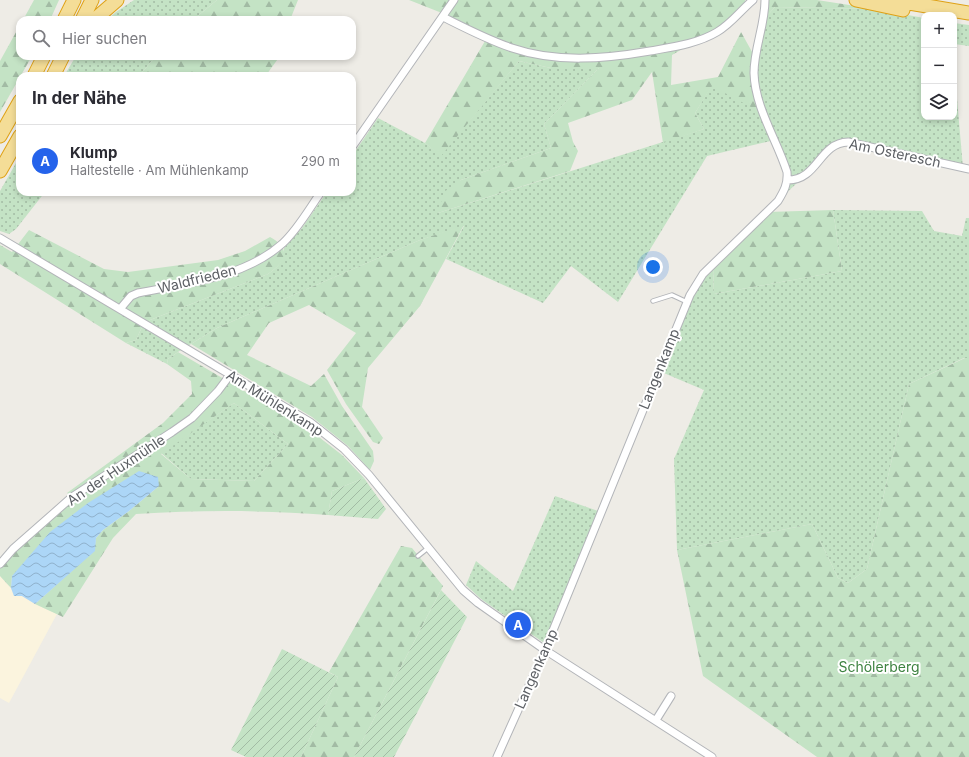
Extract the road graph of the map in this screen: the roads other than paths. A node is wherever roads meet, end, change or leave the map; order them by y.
1 (74, 0) edge
2 (92, 0) edge
3 (117, 0) edge
4 (454, 0) edge
5 (753, 0) edge
6 (765, 0) edge
7 (856, 0) edge
8 (891, 0) edge
9 (921, 13) edge
10 (969, 13) edge
11 (66, 16) edge
12 (84, 16) edge
13 (99, 16) edge
14 (443, 17) junction
15 (957, 18) edge
16 (969, 20) edge
17 (42, 60) edge
18 (61, 60) edge
19 (36, 72) edge
20 (55, 72) edge
21 (16, 108) edge
22 (0, 136) edge
23 (356, 141) edge
24 (16, 143) edge
25 (969, 169) edge
26 (0, 171) edge
27 (788, 180) junction
28 (318, 196) edge
29 (0, 238) edge
30 (653, 301) dead end
31 (687, 302) junction
32 (120, 309) junction
33 (230, 375) junction
34 (428, 548) junction
35 (418, 556) dead end
36 (0, 564) edge
37 (545, 650) junction
38 (671, 696) dead end
39 (656, 720) junction
40 (497, 757) edge
41 (712, 757) edge

1 - 11 highway
2 - 12 highway
3 - 13 highway
4 - 14 street
5 - 14 street
6 - 27 street
7 - 9 highway
8 - 10 highway
14 - 23 street
15 - 16 highway
17 - 19 highway
18 - 20 highway
21 - 22 highway
24 - 26 highway
25 - 27 street, Am Osteresch
27 - 31 street, Langenkamp
28 - 32 street, Waldfrieden
29 - 32 street, Am Mühlenkamp
30 - 31 lane
31 - 37 street, Langenkamp
32 - 33 street, Am Mühlenkamp
33 - 34 street, Am Mühlenkamp
33 - 36 street, An der Huxmühle
34 - 35 lane
34 - 37 street, Am Mühlenkamp
37 - 39 street, Am Mühlenkamp
37 - 40 street, Langenkamp
38 - 39 street
39 - 41 street, Am Mühlenkamp

